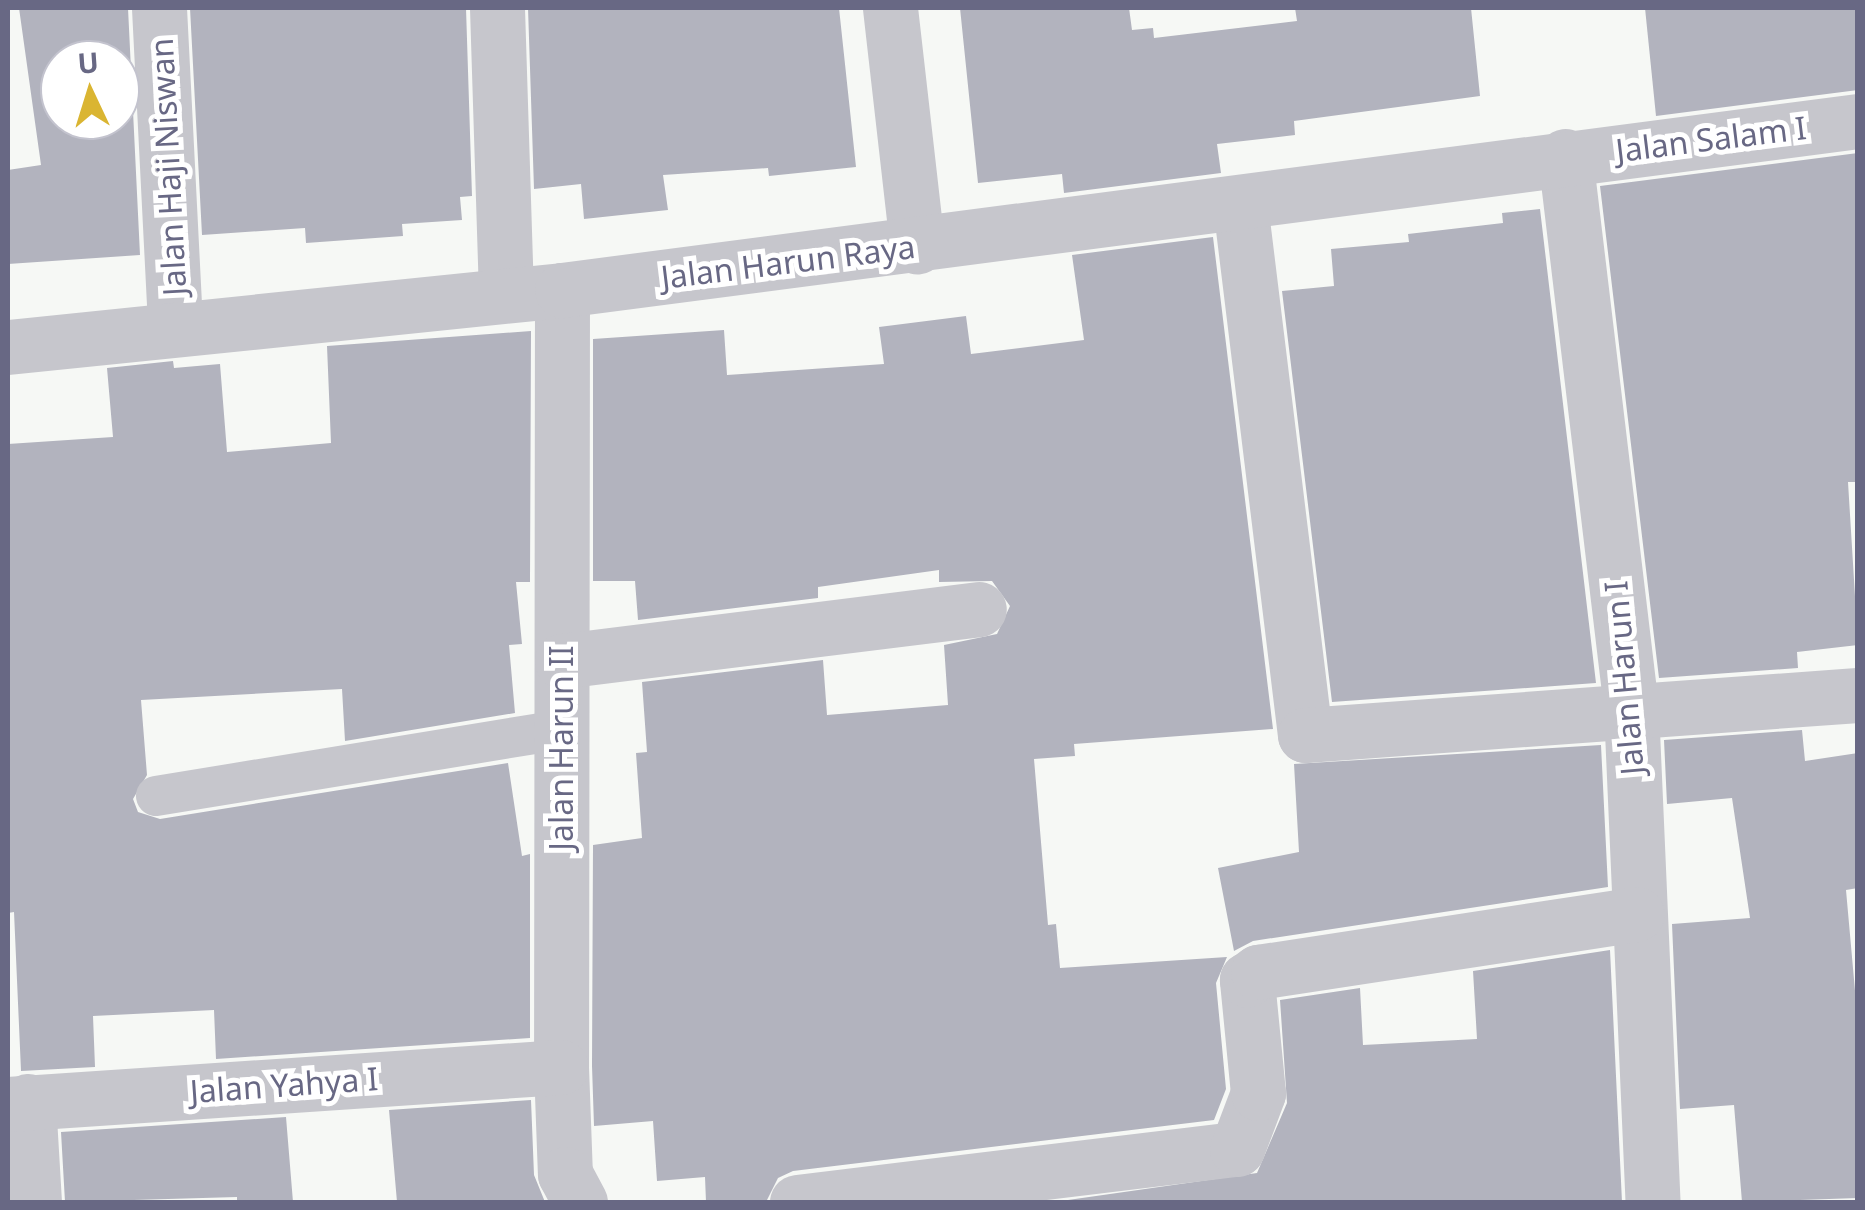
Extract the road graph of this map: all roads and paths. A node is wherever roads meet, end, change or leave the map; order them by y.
1 (159, 8) edge
2 (497, 8) edge
3 (890, 8) edge
4 (1858, 121) edge
5 (1566, 156) junction
6 (1240, 204) junction
7 (917, 246) junction
8 (562, 290) junction
9 (506, 294) junction
10 (175, 326) junction
11 (8, 347) edge
12 (979, 610) dead end
13 (562, 661) junction
14 (1858, 695) edge
15 (1630, 708) junction
16 (560, 730) junction
17 (156, 796) dead end
18 (1637, 914) junction
19 (561, 1068) junction
20 (18, 1103) edge
21 (34, 1202) edge
22 (580, 1202) edge
23 (797, 1202) edge
24 (1653, 1202) edge

1 - 10 street, Jalan Haji Niswan
2 - 9 street
3 - 7 street
4 - 5 street, Jalan Salam I
5 - 6 street, Jalan Harun Raya
5 - 15 street, Jalan Harun I
6 - 7 street, Jalan Harun Raya
6 - 15 street
7 - 8 street, Jalan Harun Raya
8 - 9 street, Jalan Harun Raya
8 - 13 street, Jalan Harun II
9 - 10 street, Jalan Harun Raya
10 - 11 street, Jalan Harun Raya
12 - 13 street
13 - 16 street, Jalan Harun II
14 - 15 street
15 - 18 street, Jalan Harun I
16 - 17 lane
16 - 19 street, Jalan Harun II
18 - 23 street
18 - 24 street, Jalan Harun I
19 - 20 street, Jalan Yahya I
19 - 22 street, Jalan Harun II
20 - 21 street

